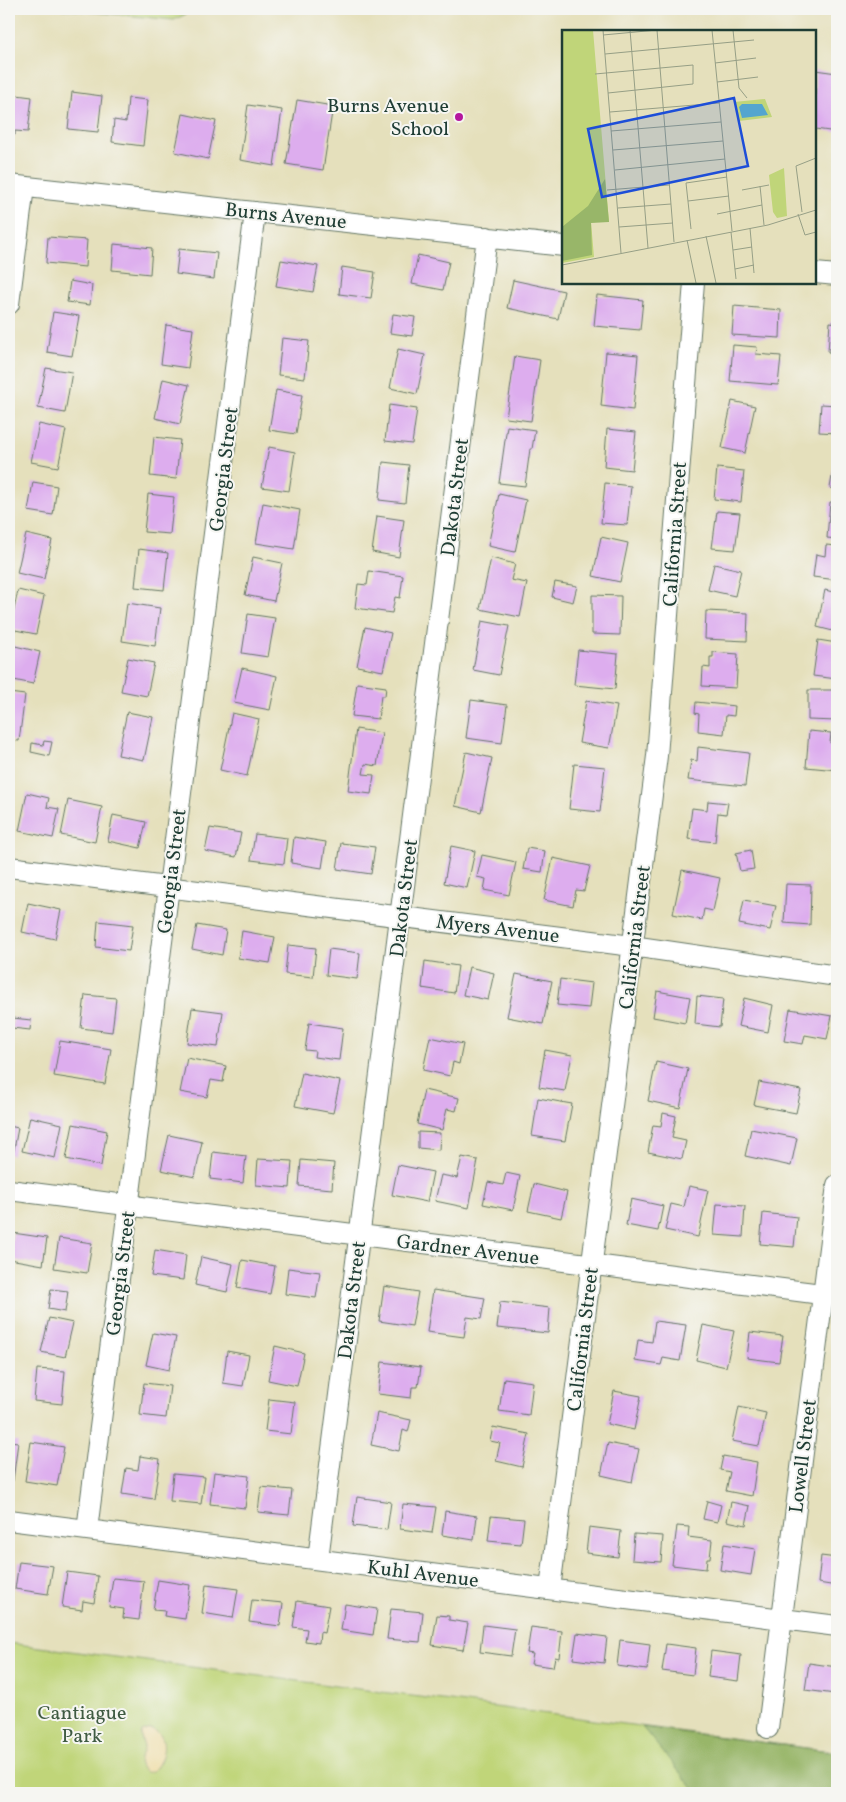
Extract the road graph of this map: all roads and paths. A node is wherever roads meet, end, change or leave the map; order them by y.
1 (16, 186) edge
2 (255, 212) junction
3 (487, 237) junction
4 (562, 246) edge
5 (816, 273) edge
6 (837, 275) edge
7 (694, 284) edge
8 (9, 304) edge
9 (9, 867) edge
10 (169, 888) junction
11 (401, 916) junction
12 (632, 946) junction
13 (837, 976) edge
14 (837, 1185) edge
15 (9, 1190) edge
16 (128, 1206) junction
17 (360, 1235) junction
18 (591, 1265) junction
19 (830, 1295) edge
20 (9, 1520) edge
21 (87, 1530) junction
22 (318, 1559) junction
23 (550, 1589) junction
24 (782, 1618) junction
25 (837, 1626) edge
26 (768, 1728) dead end

1 - 2 street, Burns Avenue
1 - 8 street
2 - 3 street, Burns Avenue
2 - 10 street, Georgia Street
3 - 4 street, Burns Avenue
3 - 11 street, Dakota Street
5 - 6 street
7 - 12 street, California Street
9 - 10 street, Myers Avenue
10 - 11 street, Myers Avenue
10 - 16 street, Georgia Street
11 - 12 street, Myers Avenue
11 - 17 street, Dakota Street
12 - 13 street, Myers Avenue
12 - 18 street, California Street
14 - 19 street, Lowell Street
15 - 16 street, Gardner Avenue
16 - 17 street, Gardner Avenue
16 - 21 street, Georgia Street
17 - 18 street, Gardner Avenue
17 - 22 street, Dakota Street
18 - 19 street, Gardner Avenue
18 - 23 street, California Street
19 - 24 street, Lowell Street
20 - 21 street, Kuhl Avenue
21 - 22 street, Kuhl Avenue
22 - 23 street, Kuhl Avenue
23 - 24 street, Kuhl Avenue
24 - 25 street, Kuhl Avenue
24 - 26 street, Lowell Street

